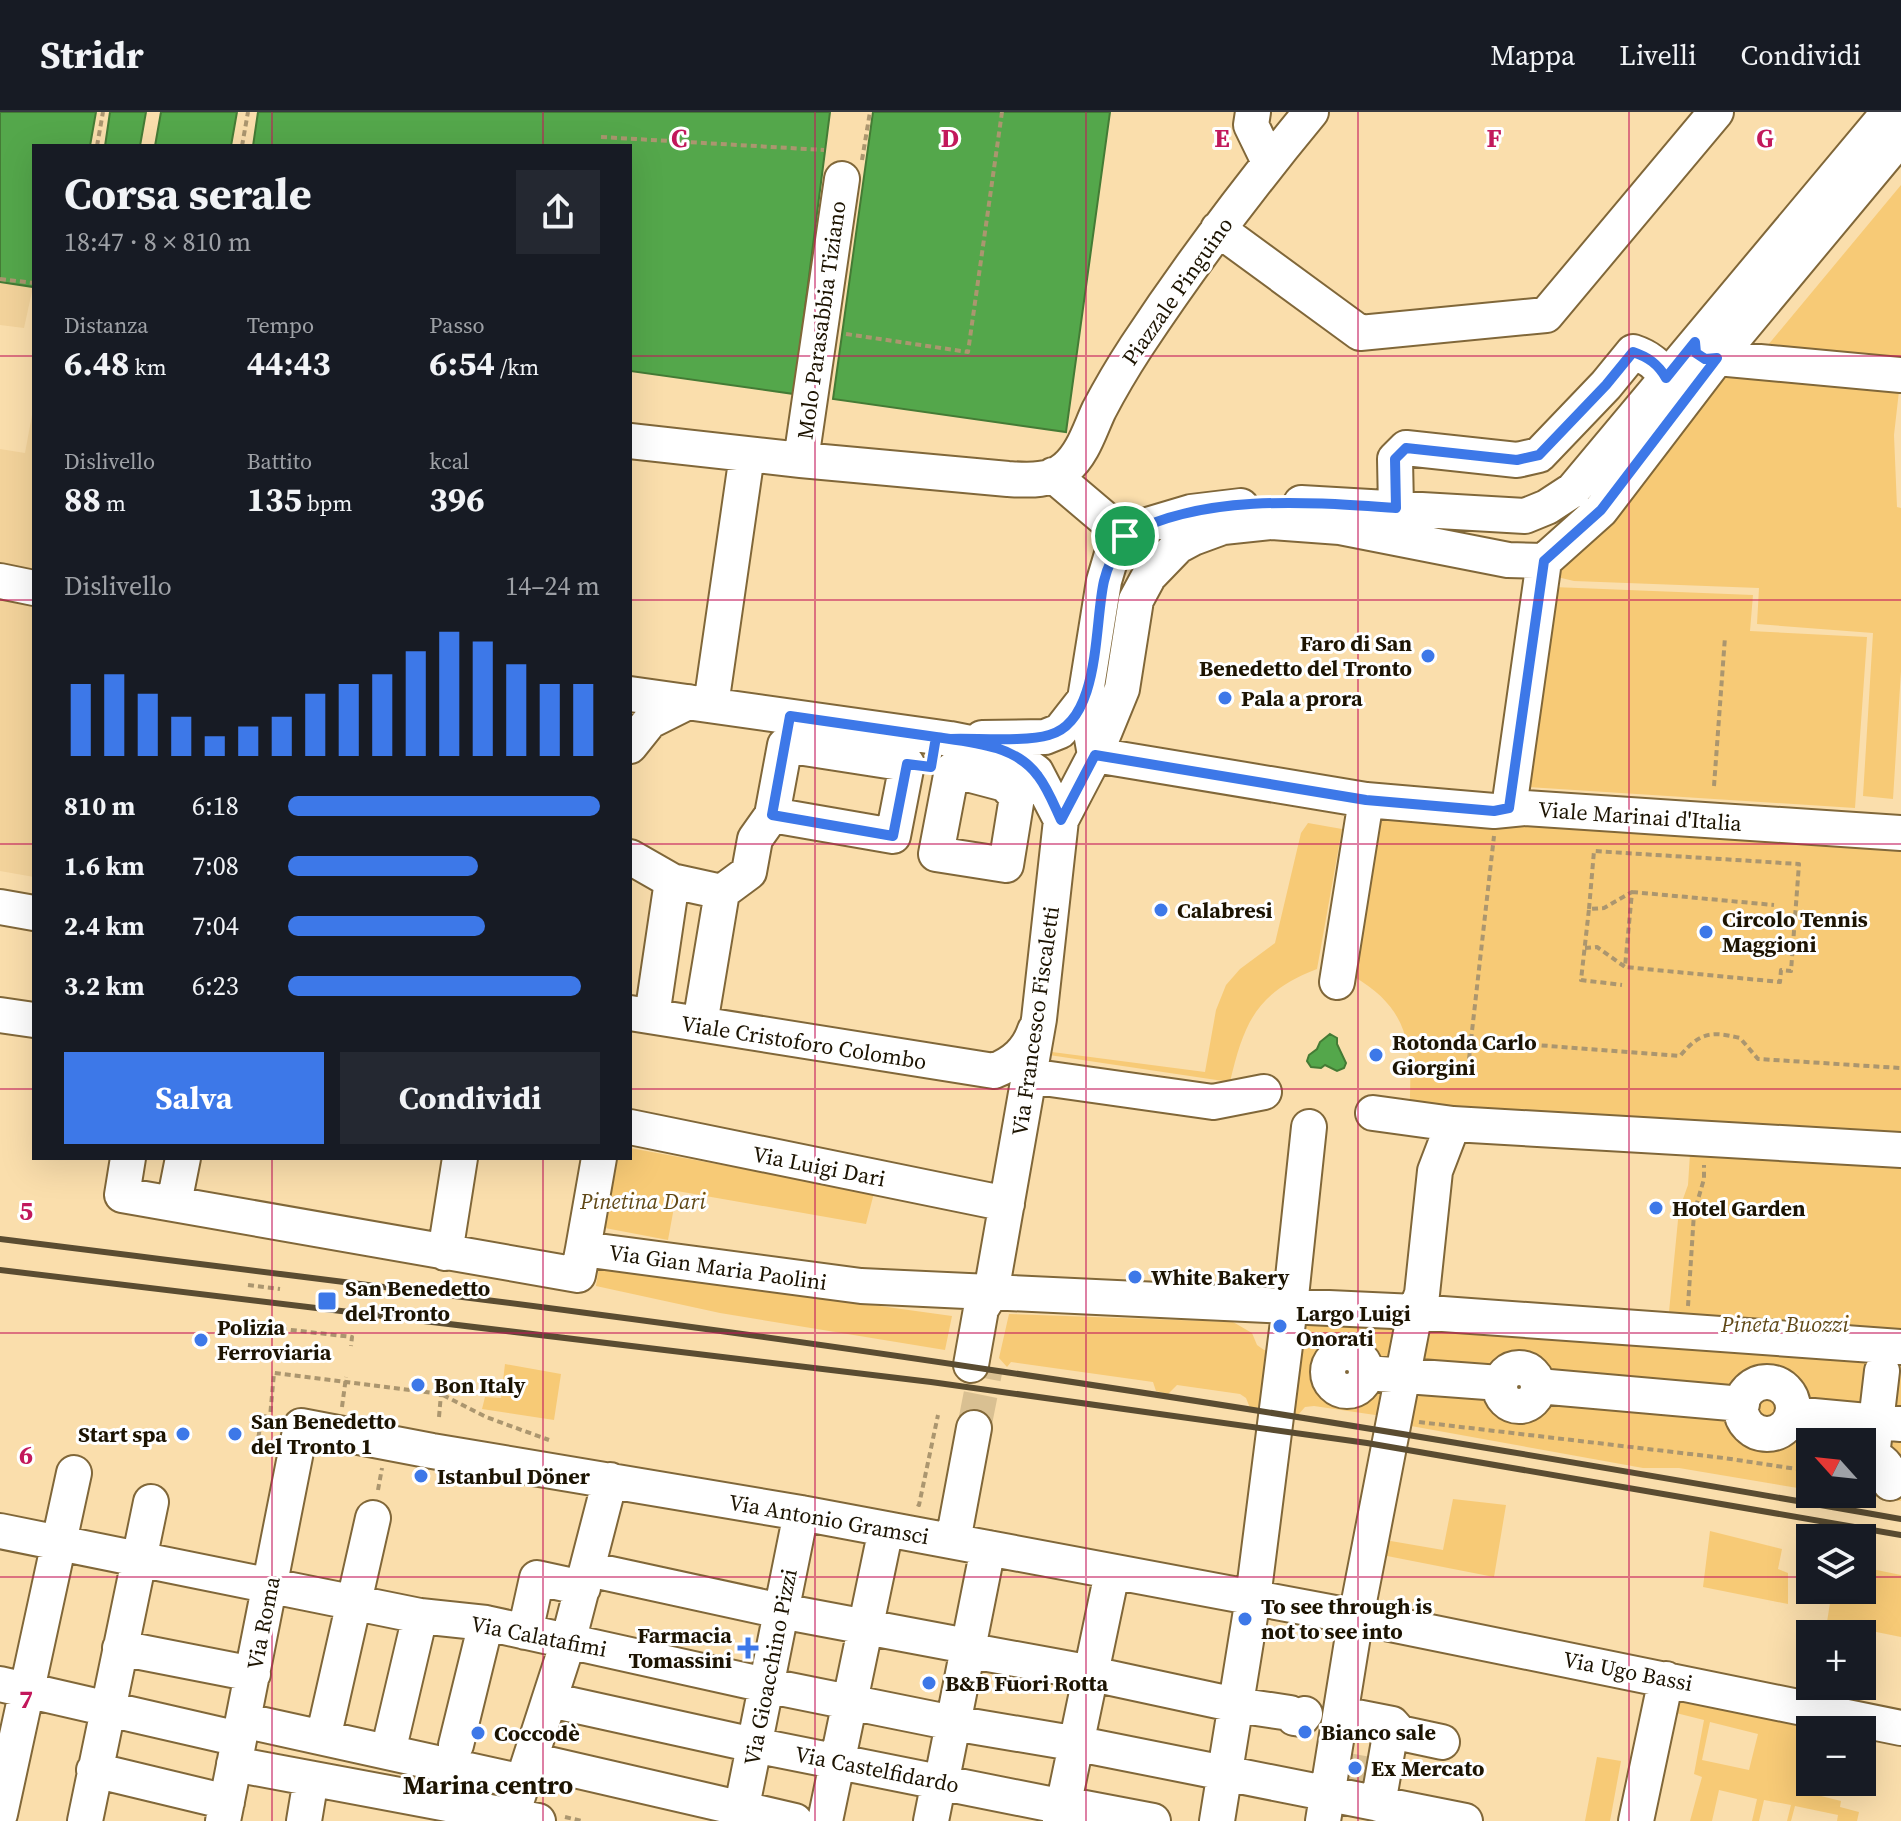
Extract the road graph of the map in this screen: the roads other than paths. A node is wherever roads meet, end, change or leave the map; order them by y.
1 (1253, 112) edge
2 (1311, 112) edge
3 (1716, 112) edge
4 (1889, 112) edge
5 (1901, 137) edge
6 (1269, 162) junction
7 (842, 179) dead end
8 (1218, 229) junction
9 (1706, 350) junction
10 (1901, 375) edge
11 (1666, 378) junction
12 (632, 441) edge
13 (747, 455) junction
14 (801, 460) junction
15 (1053, 475) junction
16 (1396, 508) junction
17 (1125, 536) junction
18 (1544, 561) junction
19 (0, 581) edge
20 (32, 588) edge
21 (632, 694) edge
22 (1085, 699) junction
23 (700, 703) junction
24 (788, 730) junction
25 (632, 744) edge
26 (935, 755) junction
27 (1095, 755) junction
28 (1366, 800) junction
29 (1509, 808) junction
30 (772, 815) junction
31 (1061, 820) junction
32 (1901, 833) edge
33 (632, 858) edge
34 (672, 881) junction
35 (722, 892) junction
36 (0, 907) edge
37 (32, 913) edge
38 (1337, 982) dead end
39 (641, 1014) edge
40 (0, 1015) edge
41 (1039, 1019) junction
42 (32, 1020) edge
43 (700, 1024) junction
44 (978, 1070) junction
45 (1029, 1076) junction
46 (1264, 1092) dead end
47 (1023, 1113) junction
48 (1373, 1113) dead end
49 (1453, 1124) junction
50 (632, 1127) edge
51 (1309, 1127) dead end
52 (1901, 1150) edge
53 (128, 1160) edge
54 (183, 1160) edge
55 (460, 1160) edge
56 (599, 1160) edge
57 (174, 1203) junction
58 (1007, 1204) junction
59 (583, 1249) junction
60 (445, 1253) junction
61 (991, 1293) junction
62 (1290, 1306) junction
63 (1415, 1312) junction
64 (1775, 1336) junction
65 (1887, 1355) edge
66 (978, 1366) tunnel mouth
67 (1282, 1369) junction
68 (1403, 1376) junction
69 (1772, 1383) junction
70 (1742, 1404) junction
71 (1792, 1414) junction
72 (285, 1422) joint
73 (957, 1423) tunnel mouth
74 (1888, 1423) edge
75 (1876, 1460) edge
76 (74, 1473) dead end
77 (610, 1480) junction
78 (151, 1502) dead end
79 (801, 1513) junction
80 (896, 1516) junction
81 (373, 1518) dead end
82 (0, 1531) edge
83 (953, 1541) junction
84 (60, 1542) junction
85 (988, 1548) junction
86 (139, 1557) junction
87 (1112, 1573) junction
88 (585, 1579) junction
89 (270, 1585) junction
90 (1253, 1598) junction
91 (354, 1602) junction
92 (781, 1611) junction
93 (420, 1616) junction
94 (1356, 1617) junction
95 (486, 1623) junction
96 (865, 1626) junction
97 (525, 1632) junction
98 (568, 1642) junction
99 (967, 1646) junction
100 (120, 1648) junction
101 (253, 1674) junction
102 (1099, 1675) junction
103 (1666, 1679) junction
104 (765, 1685) junction
105 (14, 1687) edge
106 (550, 1700) junction
107 (849, 1700) junction
108 (1236, 1705) junction
109 (107, 1709) junction
110 (1315, 1715) junction
111 (327, 1721) dead end
112 (953, 1723) junction
113 (1392, 1724) junction
114 (1901, 1728) edge
115 (392, 1735) dead end
116 (241, 1741) junction
117 (1442, 1742) dead end
118 (456, 1745) dead end
119 (754, 1745) junction
120 (1084, 1745) junction
121 (836, 1760) junction
122 (94, 1770) junction
123 (523, 1770) junction
124 (1225, 1774) junction
125 (939, 1781) junction
126 (307, 1803) edge
127 (1378, 1804) junction
128 (373, 1806) edge
129 (1325, 1807) edge
130 (225, 1811) edge
131 (1066, 1811) edge
132 (448, 1813) edge
133 (0, 1814) edge
134 (740, 1816) edge
135 (520, 1819) edge
136 (85, 1821) edge
137 (795, 1821) edge
138 (825, 1821) edge
139 (931, 1821) edge
140 (1153, 1821) edge
141 (1217, 1821) edge
142 (1465, 1821) edge
143 (1636, 1821) edge

1 - 6 street
2 - 6 street, Piazzale Pinguino
3 - 8 street
4 - 9 street
5 - 9 street
6 - 8 street, Piazzale Pinguino
7 - 14 street, Molo Parasabbia Tiziano
8 - 15 street, Piazzale Pinguino
9 - 10 street
9 - 11 street
9 - 18 street
11 - 16 street
11 - 16 street
12 - 13 street
13 - 14 street
13 - 23 street
14 - 15 street
15 - 17 street
16 - 17 street
17 - 22 street
18 - 27 street, Via Francesco Fiscaletti
18 - 29 street
19 - 20 street
21 - 23 street
22 - 26 street
22 - 27 street
23 - 24 street
23 - 25 street
24 - 26 street
24 - 30 street
26 - 30 street
26 - 31 street
27 - 28 street, Viale Marinai d'Italia
27 - 31 street, Via Francesco Fiscaletti
28 - 29 street, Viale Marinai d'Italia
28 - 38 street
29 - 32 street, Viale Marinai d'Italia
30 - 35 street
31 - 41 street, Via Francesco Fiscaletti
33 - 34 street
34 - 35 street
34 - 39 street
35 - 43 street
36 - 37 street
39 - 43 street, Viale Cristoforo Colombo
40 - 42 street
41 - 44 street, Viale Cristoforo Colombo
41 - 45 street, Via Francesco Fiscaletti
43 - 44 street, Viale Cristoforo Colombo
44 - 47 street, Viale Cristoforo Colombo
45 - 46 street
45 - 47 street, Via Francesco Fiscaletti
47 - 58 street, Via Francesco Fiscaletti
48 - 49 street
49 - 52 street
49 - 63 street
50 - 58 street, Via Luigi Dari
51 - 62 street
53 - 57 street, Via Gian Maria Paolini
54 - 57 street
55 - 60 street
56 - 59 street
57 - 60 street, Via Gian Maria Paolini
58 - 61 street, Via Francesco Fiscaletti
59 - 60 street, Via Gian Maria Paolini
59 - 61 street, Via Gian Maria Paolini
61 - 62 street, Via Gian Maria Paolini
61 - 66 street, Via Francesco Fiscaletti
62 - 63 street, Via Gian Maria Paolini
62 - 67 street
63 - 64 street, Via Gian Maria Paolini
63 - 68 street
64 - 65 street, Via Gian Maria Paolini
64 - 69 street
65 - 74 street
67 - 68 street
67 - 90 street
68 - 70 street
68 - 94 street
69 - 70 street
69 - 71 street
70 - 71 street
71 - 74 street
72 - 77 street, Via Antonio Gramsci
72 - 89 street, Via Roma
73 - 83 street
74 - 75 street
76 - 84 street
77 - 79 street, Via Antonio Gramsci
77 - 88 street
78 - 86 street
79 - 80 street, Via Antonio Gramsci
79 - 92 street, Via Gioacchino Pizzi
80 - 83 street, Via Antonio Gramsci
80 - 96 street
81 - 91 street
82 - 84 street, Via Calatafimi
83 - 85 street, Via Antonio Gramsci
84 - 86 street, Via Calatafimi
84 - 105 street
85 - 87 street, Via Antonio Gramsci
85 - 99 street
86 - 89 street, Via Calatafimi
86 - 100 street
87 - 90 street, Via Antonio Gramsci
87 - 102 street
88 - 92 street
88 - 97 street
88 - 98 street
89 - 91 street, Via Calatafimi
89 - 101 street, Via Roma
90 - 94 street, Via Antonio Gramsci
90 - 108 street
91 - 93 street, Via Calatafimi
91 - 111 street
92 - 96 street
92 - 104 street, Via Gioacchino Pizzi
93 - 95 street, Via Calatafimi
93 - 115 street
94 - 103 street, Via Ugo Bassi
94 - 110 street
95 - 97 street, Via Calatafimi
95 - 118 street
96 - 99 street
96 - 107 street
97 - 98 street, Via Calatafimi
98 - 104 street, Via Calatafimi
98 - 106 street
99 - 102 street
99 - 112 street
100 - 101 street
100 - 109 street
101 - 116 street, Via Roma
102 - 108 street
102 - 120 street
103 - 114 street, Via Ugo Bassi
103 - 143 street
104 - 107 street, Via Calatafimi
104 - 119 street, Via Gioacchino Pizzi
105 - 109 street
105 - 133 street
106 - 119 street, Via Castelfidardo
106 - 123 street
107 - 112 street, Via Calatafimi
107 - 121 street
108 - 110 street
108 - 124 street
109 - 116 street
109 - 122 street
110 - 113 street
110 - 129 street
112 - 120 street, Via Calatafimi
112 - 125 street
113 - 117 street
113 - 127 street
116 - 123 street
116 - 126 street
116 - 130 street, Via Roma
119 - 121 street, Via Castelfidardo
119 - 134 street, Via Gioacchino Pizzi
120 - 124 street, Via Calatafimi
120 - 131 street
121 - 125 street, Via Castelfidardo
121 - 138 street
122 - 130 street
122 - 136 street
123 - 134 street
123 - 135 street
124 - 129 street, Via Calatafimi
124 - 141 street
125 - 131 street, Via Castelfidardo
125 - 139 street
126 - 128 street
127 - 129 street, Via Calatafimi
127 - 142 street, Via Calatafimi
128 - 132 street
131 - 140 street, Via Castelfidardo
132 - 135 street
134 - 137 street

